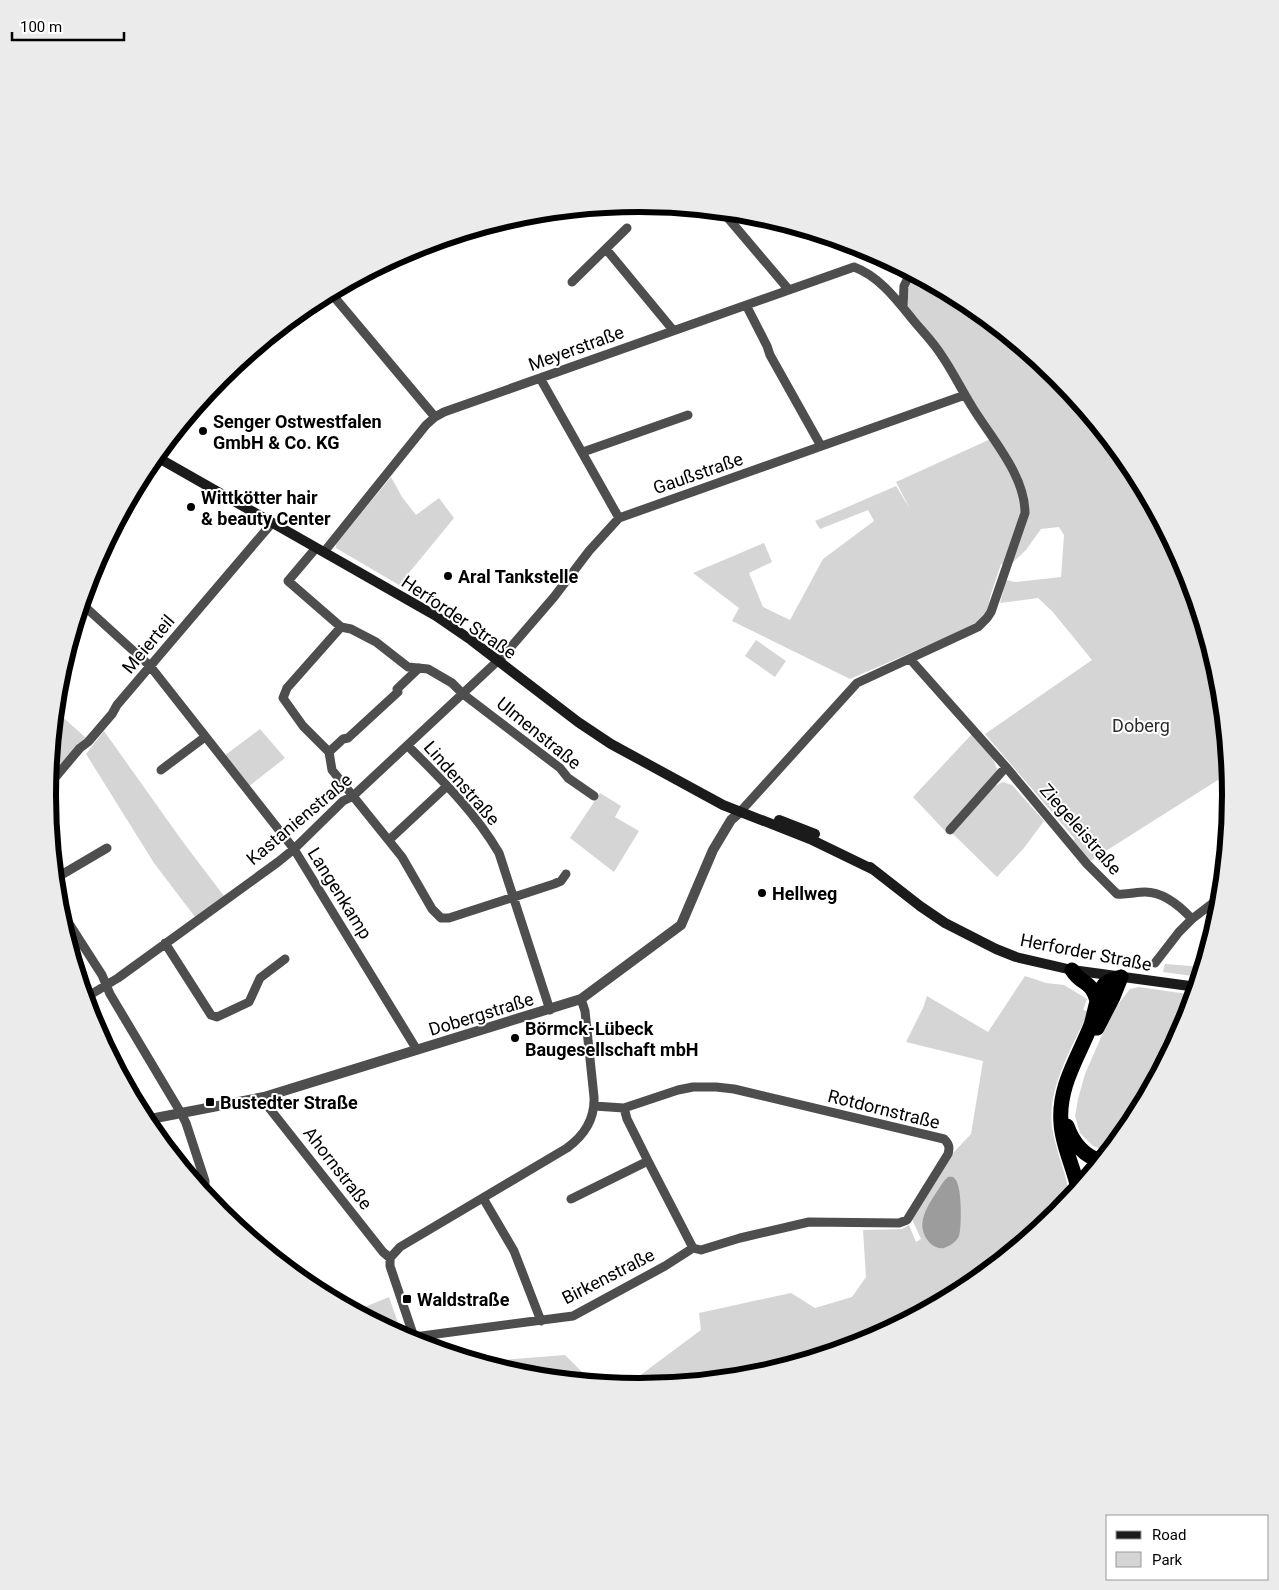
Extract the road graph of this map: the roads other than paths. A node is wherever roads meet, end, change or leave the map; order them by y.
1 (729, 219) edge
2 (627, 228) dead end
3 (606, 248) junction
4 (908, 278) edge
5 (572, 282) dead end
6 (904, 286) junction
7 (789, 290) junction
8 (888, 290) junction
9 (337, 296) edge
10 (746, 305) junction
11 (902, 307) junction
12 (674, 330) junction
13 (540, 378) junction
14 (965, 395) junction
15 (688, 416) dead end
16 (435, 417) junction
17 (821, 446) junction
18 (582, 452) junction
19 (163, 460) edge
20 (619, 518) junction
21 (272, 522) junction
22 (320, 550) junction
23 (87, 608) edge
24 (341, 627) junction
25 (910, 659) junction
26 (498, 661) junction
27 (150, 666) junction
28 (419, 668) junction
29 (463, 694) junction
30 (205, 737) junction
31 (408, 746) junction
32 (328, 752) junction
33 (1006, 767) junction
34 (161, 770) dead end
35 (57, 776) edge
36 (447, 786) junction
37 (353, 796) junction
38 (594, 796) dead end
39 (740, 812) junction
40 (950, 830) dead end
41 (389, 840) junction
42 (107, 848) dead end
43 (294, 849) junction
44 (566, 874) dead end
45 (62, 875) edge
46 (514, 897) junction
47 (1213, 903) edge
48 (1192, 919) junction
49 (72, 930) edge
50 (165, 943) junction
51 (285, 959) dead end
52 (1155, 963) dead end
53 (1072, 970) junction
54 (1121, 977) junction
55 (107, 985) junction
56 (1190, 986) edge
57 (92, 994) edge
58 (581, 1000) junction
59 (1097, 1001) junction
60 (550, 1010) junction
61 (417, 1050) junction
62 (264, 1097) junction
63 (594, 1106) junction
64 (624, 1108) junction
65 (182, 1113) junction
66 (154, 1118) edge
67 (1095, 1159) edge
68 (648, 1161) junction
69 (1076, 1182) edge
70 (205, 1184) edge
71 (483, 1198) junction
72 (571, 1199) dead end
73 (693, 1248) junction
74 (390, 1258) junction
75 (541, 1321) junction
76 (411, 1332) edge
77 (427, 1338) edge

1 - 7 street
2 - 3 street
3 - 5 street
3 - 12 street
4 - 6 street
6 - 8 street
6 - 11 street
7 - 8 street, Meyerstraße
7 - 10 street, Meyerstraße
8 - 11 street, Meyerstraße
9 - 16 street
10 - 12 street, Meyerstraße
10 - 17 street
11 - 14 street, Meyerstraße
12 - 13 street, Meyerstraße
13 - 16 street, Meyerstraße
13 - 18 street
14 - 17 street, Gaußstraße
14 - 25 street, Meyerstraße
15 - 18 street
16 - 22 street, Meyerstraße
17 - 20 street, Gaußstraße
18 - 20 street
19 - 21 main road, Herforder Straße
20 - 26 street, Gaußstraße
21 - 22 main road, Herforder Straße
21 - 27 street, Meierteil
22 - 24 street, Meyerstraße
22 - 26 main road, Herforder Straße
23 - 27 street, Langenkamp
24 - 28 street, Ulmenstraße
24 - 32 street
25 - 33 street, Ziegeleistraße
25 - 39 street, Meyerstraße
26 - 29 street, Kastanienstraße
26 - 39 main road, Herforder Straße
27 - 30 street, Langenkamp
27 - 35 street, Meierteil
28 - 29 street, Ulmenstraße
28 - 32 street
29 - 31 street, Kastanienstraße
29 - 38 street, Ulmenstraße
30 - 34 street
30 - 43 street, Langenkamp
31 - 36 street, Lindenstraße
31 - 37 street, Kastanienstraße
32 - 37 street
33 - 40 street
33 - 48 street, Ziegeleistraße
36 - 41 street
36 - 46 street, Lindenstraße
37 - 41 street
37 - 43 street, Kastanienstraße
39 - 53 main road, Herforder Straße
39 - 58 street, Dobergstraße
41 - 46 street
42 - 45 street
43 - 50 street, Kastanienstraße
43 - 61 street, Langenkamp
44 - 46 street
46 - 60 street, Lindenstraße
47 - 48 street
48 - 52 street
49 - 55 street
50 - 51 street
50 - 55 street, Kastanienstraße
53 - 54 main road, Herforder Straße
53 - 59 highway
54 - 56 main road, Herforder Straße
54 - 59 highway
54 - 67 highway
55 - 57 street, Kastanienstraße
55 - 65 street
58 - 60 street, Dobergstraße
58 - 63 street
59 - 69 highway
60 - 61 street, Dobergstraße
61 - 62 street, Dobergstraße
62 - 65 street, Dobergstraße
62 - 74 street, Ahornstraße
63 - 64 street, Rotdornstraße
63 - 71 street
64 - 68 street
64 - 73 street, Rotdornstraße
65 - 66 street, Dobergstraße
65 - 70 street
68 - 72 street
68 - 73 street
71 - 74 street
71 - 75 street
73 - 75 street, Birkenstraße
74 - 76 street
75 - 77 street, Birkenstraße

